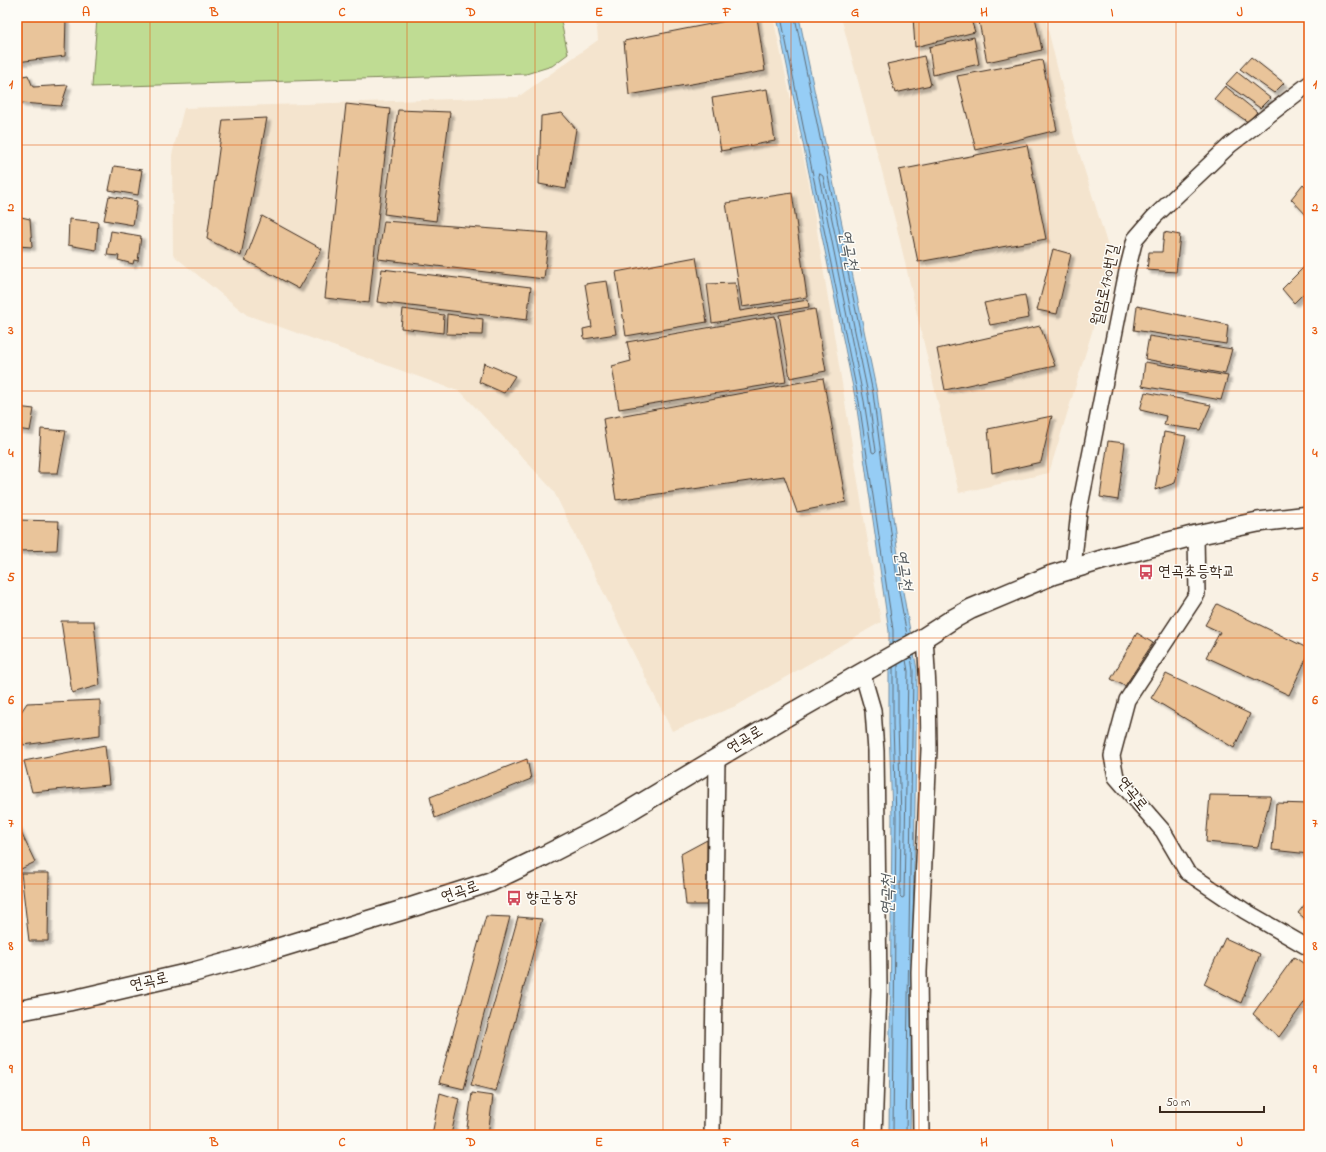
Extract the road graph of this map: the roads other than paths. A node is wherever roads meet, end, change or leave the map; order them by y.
1 (1309, 84) edge
2 (1309, 516) edge
3 (1196, 535) junction
4 (1073, 568) junction
5 (925, 637) junction
6 (862, 672) junction
7 (717, 758) junction
8 (1309, 948) edge
9 (17, 1011) edge
10 (712, 1135) edge
11 (874, 1135) edge
12 (921, 1135) edge

1 - 4 street, 월암로170번길
2 - 3 street
3 - 4 street
3 - 8 street, 연곡로
4 - 5 street
5 - 6 street, 연곡로
5 - 12 street
6 - 7 street, 연곡로
6 - 11 street
7 - 9 street, 연곡로
7 - 10 street

